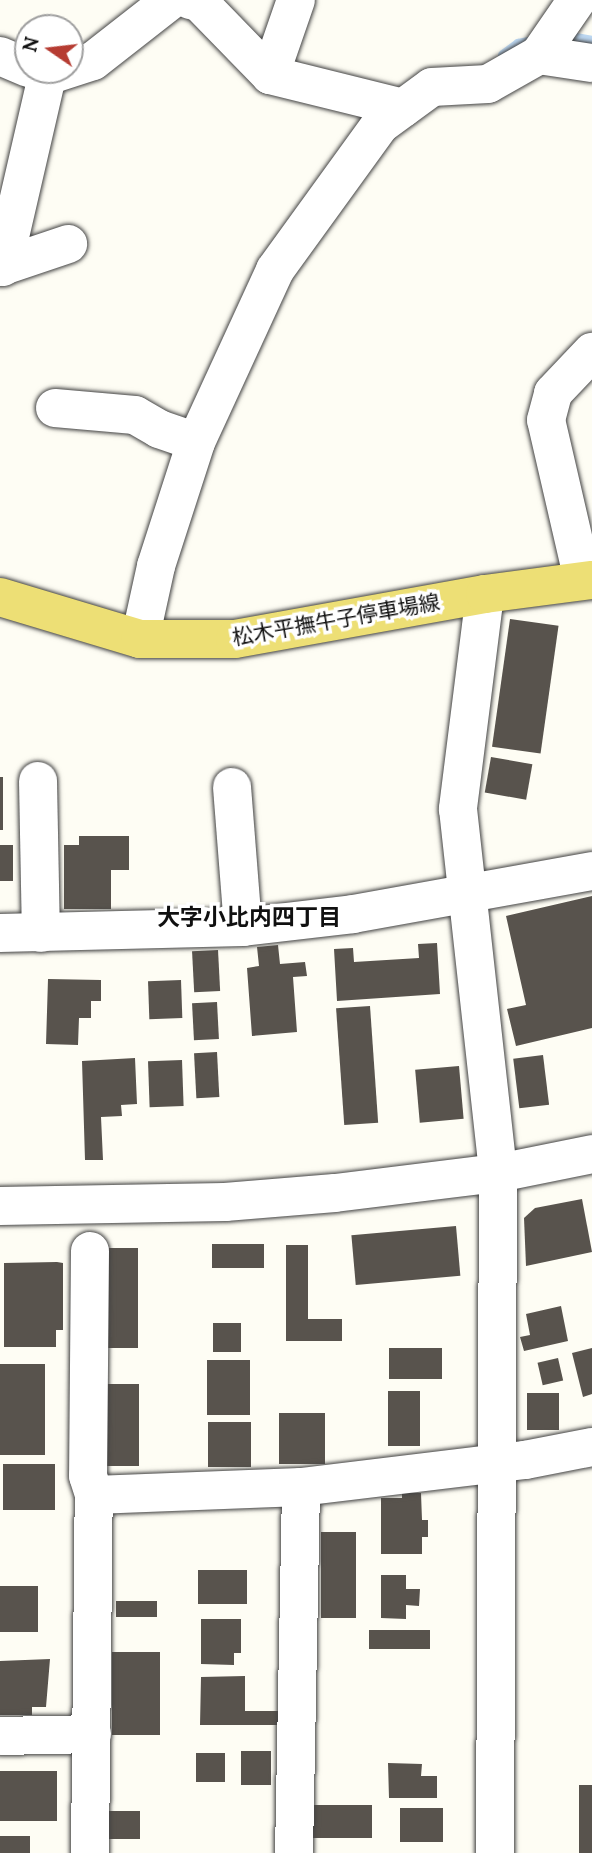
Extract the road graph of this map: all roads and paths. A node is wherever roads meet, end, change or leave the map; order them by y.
1 (171, 0) edge
2 (190, 0) edge
3 (296, 0) edge
4 (577, 0) edge
5 (539, 55) junction
6 (84, 63) edge
7 (592, 63) edge
8 (270, 75) junction
9 (34, 84) edge
10 (403, 108) junction
11 (68, 244) dead end
12 (2, 267) edge
13 (592, 352) edge
14 (55, 408) dead end
15 (196, 442) junction
16 (588, 580) edge
17 (485, 594) junction
18 (0, 597) edge
19 (140, 639) junction
20 (38, 781) dead end
21 (232, 787) dead end
22 (592, 871) edge
23 (468, 895) junction
24 (243, 927) junction
25 (0, 933) edge
26 (41, 933) junction
27 (592, 1154) edge
28 (498, 1173) junction
29 (0, 1206) edge
30 (90, 1251) dead end
31 (592, 1447) edge
32 (495, 1463) junction
33 (301, 1487) junction
34 (94, 1495) junction
35 (92, 1734) junction
36 (0, 1736) edge
37 (90, 1853) edge
38 (294, 1853) edge
39 (495, 1853) edge

1 - 6 street
2 - 8 street
3 - 8 street
4 - 5 street
5 - 7 street
5 - 10 street
8 - 10 street
9 - 12 street
10 - 15 street
11 - 12 street
13 - 16 street
14 - 15 street
15 - 19 street
16 - 17 main road, 松木平撫牛子停車場線
17 - 19 main road, 松木平撫牛子停車場線
17 - 23 street
18 - 19 main road, 松木平撫牛子停車場線
20 - 26 street
21 - 24 street
22 - 23 street
23 - 24 street
23 - 28 street
24 - 26 street
25 - 26 street
27 - 28 street
28 - 29 street
28 - 32 street
30 - 34 street
31 - 32 street
32 - 33 street
32 - 39 street
33 - 34 street
33 - 38 street
34 - 35 street
35 - 36 street
35 - 37 street

